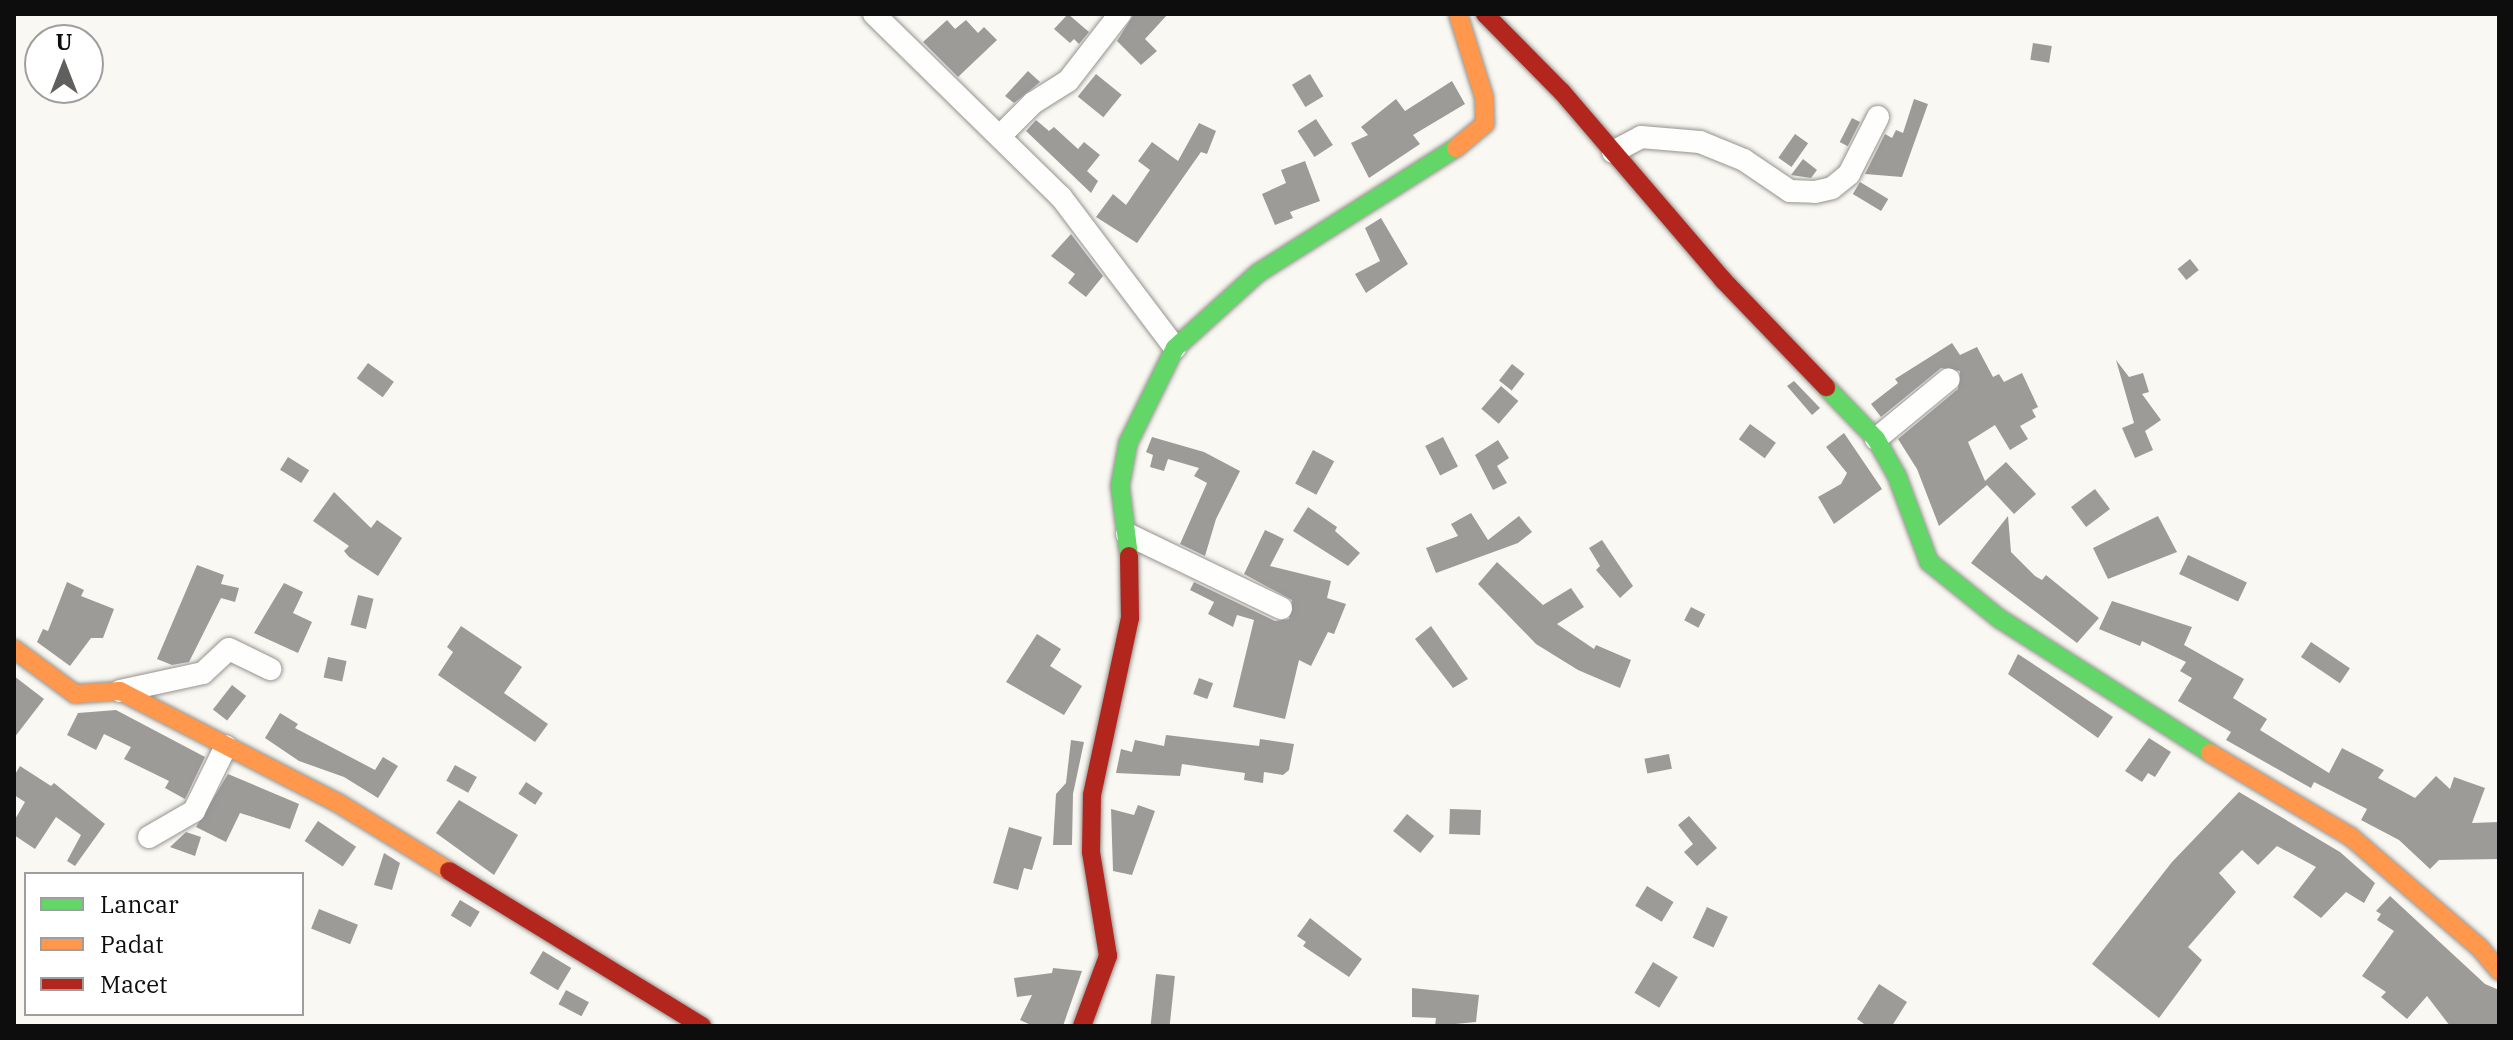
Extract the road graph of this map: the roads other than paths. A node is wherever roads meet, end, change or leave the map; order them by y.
1 (874, 14) edge
2 (1120, 14) edge
3 (1458, 14) edge
4 (1485, 14) edge
5 (1878, 117) dead end
6 (1001, 135) junction
7 (1613, 152) junction
8 (1175, 348) junction
9 (1949, 379) dead end
10 (1876, 439) junction
11 (1127, 534) junction
12 (1281, 608) dead end
13 (14, 649) edge
14 (270, 669) dead end
15 (120, 691) junction
16 (226, 746) junction
17 (149, 837) dead end
18 (2499, 971) edge
19 (702, 1026) edge
20 (1082, 1026) edge

1 - 6 street
2 - 6 street
3 - 8 street
4 - 7 street
5 - 7 street
6 - 8 street
7 - 10 street
8 - 11 street
9 - 10 street
10 - 18 street
11 - 12 street
11 - 20 street
13 - 15 street
14 - 15 street
15 - 16 street
16 - 17 street
16 - 19 street

